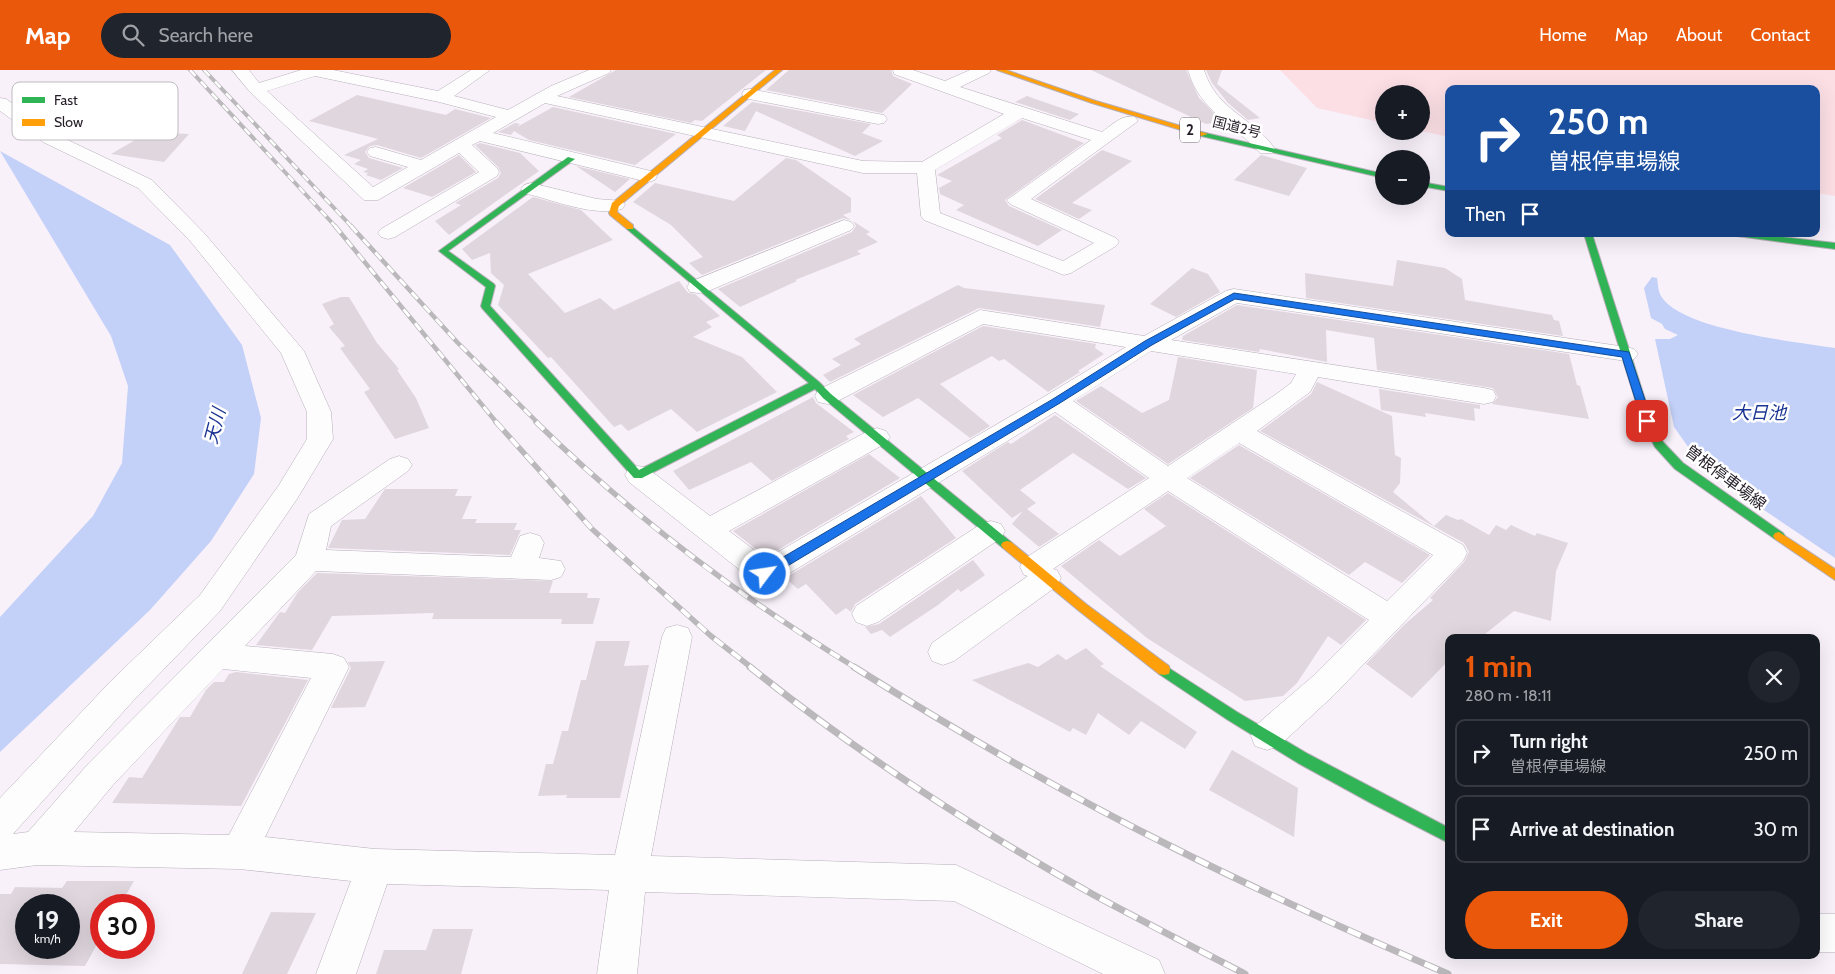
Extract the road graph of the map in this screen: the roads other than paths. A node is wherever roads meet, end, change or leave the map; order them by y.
1 (240, 70) edge
2 (482, 70) edge
3 (604, 70) edge
4 (779, 70) edge
5 (983, 70) edge
6 (1000, 70) edge
7 (1196, 70) edge
8 (946, 87) junction
9 (256, 89) junction
10 (750, 94) junction
11 (440, 97) junction
12 (551, 100) dead end
13 (0, 103) edge
14 (12, 112) edge
15 (1018, 113) junction
16 (511, 116) junction
17 (878, 119) dead end
18 (1129, 121) dead end
19 (702, 132) junction
20 (478, 135) junction
21 (1104, 138) junction
22 (53, 140) edge
23 (461, 145) junction
24 (1266, 149) junction
25 (376, 152) dead end
26 (571, 159) junction
27 (423, 166) junction
28 (926, 168) junction
29 (1375, 174) edge
30 (648, 176) junction
31 (1430, 186) edge
32 (1445, 188) edge
33 (531, 189) junction
34 (615, 206) junction
35 (844, 226) dead end
36 (388, 233) dead end
37 (1589, 237) edge
38 (1762, 237) edge
39 (1835, 246) edge
40 (698, 287) junction
41 (1148, 343) junction
42 (1626, 354) junction
43 (1310, 368) junction
44 (822, 390) junction
45 (1484, 396) dead end
46 (1056, 401) junction
47 (1238, 431) junction
48 (877, 438) junction
49 (398, 465) dead end
50 (638, 475) junction
51 (928, 476) junction
52 (1167, 478) junction
53 (708, 530) junction
54 (991, 531) junction
55 (309, 560) junction
56 (551, 569) dead end
57 (1040, 573) junction
58 (1835, 575) edge
59 (867, 614) dead end
60 (1390, 618) junction
61 (677, 637) dead end
62 (943, 652) dead end
63 (217, 656) junction
64 (1268, 736) junction
65 (0, 823) edge
66 (1445, 834) edge
67 (37, 848) junction
68 (239, 852) junction
69 (0, 853) edge
70 (375, 866) junction
71 (629, 874) junction
72 (1820, 933) edge
73 (1835, 933) edge
74 (336, 974) edge
75 (617, 974) edge
76 (1145, 974) edge

1 - 9 street
2 - 11 street
3 - 16 street
4 - 10 main road
5 - 8 street
6 - 24 main road, 国道2号 / 2
7 - 24 street
8 - 15 street
8 - 15 street
9 - 11 street
9 - 27 street
10 - 17 street
10 - 19 main road
11 - 16 street
12 - 19 street
13 - 14 street
15 - 21 street
15 - 28 street
16 - 20 street
18 - 21 street
19 - 28 street
19 - 30 main road
20 - 23 street
20 - 26 street
21 - 28 street
22 - 65 street
23 - 27 street
23 - 36 street
24 - 29 main road, 国道2号 / 2
25 - 27 street
26 - 30 street
26 - 33 main road
30 - 34 main road
31 - 32 main road
33 - 34 street
33 - 50 main road
34 - 40 main road
35 - 40 street
37 - 42 main road, 曽根停車場線
38 - 39 main road
40 - 44 main road
41 - 42 street
41 - 43 street
41 - 44 street
41 - 46 street
42 - 58 main road, 曽根停車場線
43 - 45 street
43 - 47 street
44 - 48 main road
44 - 50 main road
46 - 51 street
46 - 52 street
47 - 52 street
47 - 60 street
48 - 51 main road
48 - 53 street
49 - 55 street
50 - 53 street
51 - 53 street
51 - 54 main road
52 - 57 street
52 - 60 street
54 - 57 main road
54 - 59 street
55 - 56 street
55 - 63 street
57 - 62 street
57 - 64 main road
60 - 64 street
61 - 71 street
63 - 67 street
63 - 68 street
64 - 66 main road
67 - 68 street
67 - 69 street
68 - 70 street
70 - 71 street
70 - 74 street
71 - 75 street
71 - 76 street
72 - 73 street

